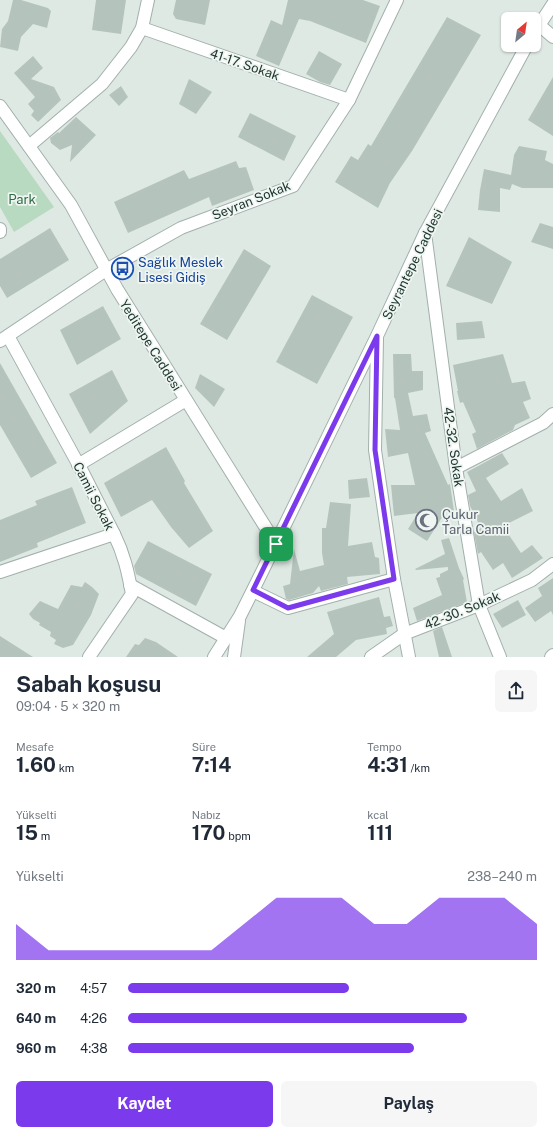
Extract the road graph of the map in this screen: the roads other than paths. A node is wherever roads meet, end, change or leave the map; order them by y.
1 (148, 0) edge
2 (397, 0) edge
3 (553, 4) edge
4 (541, 21) edge
5 (142, 28) junction
6 (541, 31) edge
7 (553, 37) edge
8 (523, 52) edge
9 (349, 100) junction
10 (0, 106) edge
11 (29, 146) junction
12 (425, 233) junction
13 (106, 270) junction
14 (377, 336) junction
15 (4, 338) edge
16 (186, 400) junction
17 (553, 414) edge
18 (78, 465) junction
19 (456, 468) junction
20 (114, 534) junction
21 (276, 544) junction
22 (553, 564) edge
23 (0, 572) edge
24 (394, 579) junction
25 (130, 585) junction
26 (253, 590) junction
27 (479, 605) junction
28 (240, 616) junction
29 (404, 634) junction
30 (226, 638) junction
31 (89, 657) edge
32 (214, 657) edge
33 (234, 657) edge
34 (371, 657) edge
35 (408, 657) edge
36 (500, 657) edge

1 - 5 street
2 - 9 street, Seyran Sokak
3 - 4 street
5 - 9 street, 41-17. Sokak
5 - 11 street
6 - 7 street
8 - 12 street, Seyrantepe Caddesi
9 - 13 street, Seyran Sokak
10 - 11 street, Yeditepe Caddesi
11 - 13 street, Yeditepe Caddesi
12 - 14 street, Seyrantepe Caddesi
12 - 19 street, 42-32. Sokak
13 - 15 street, Seyran Sokak
13 - 16 street, Yeditepe Caddesi
14 - 21 street, Seyrantepe Caddesi
14 - 24 street
15 - 18 street, Camii Sokak
16 - 18 street
16 - 21 street, Yeditepe Caddesi
17 - 19 street
18 - 20 street, Camii Sokak
19 - 27 street, 42-32. Sokak
20 - 23 street
20 - 25 street, Camii Sokak
21 - 26 street, Seyrantepe Caddesi
22 - 27 street, 42-30. Sokak
24 - 26 street
24 - 29 street
25 - 30 street
25 - 31 street, Camii Sokak
26 - 28 street, Seyrantepe Caddesi
27 - 29 street, 42-30. Sokak
27 - 36 street, 42-32. Sokak
28 - 30 street, Seyrantepe Caddesi
28 - 33 street
29 - 34 street, 42-30. Sokak
29 - 35 street
30 - 32 street, Seyrantepe Caddesi

